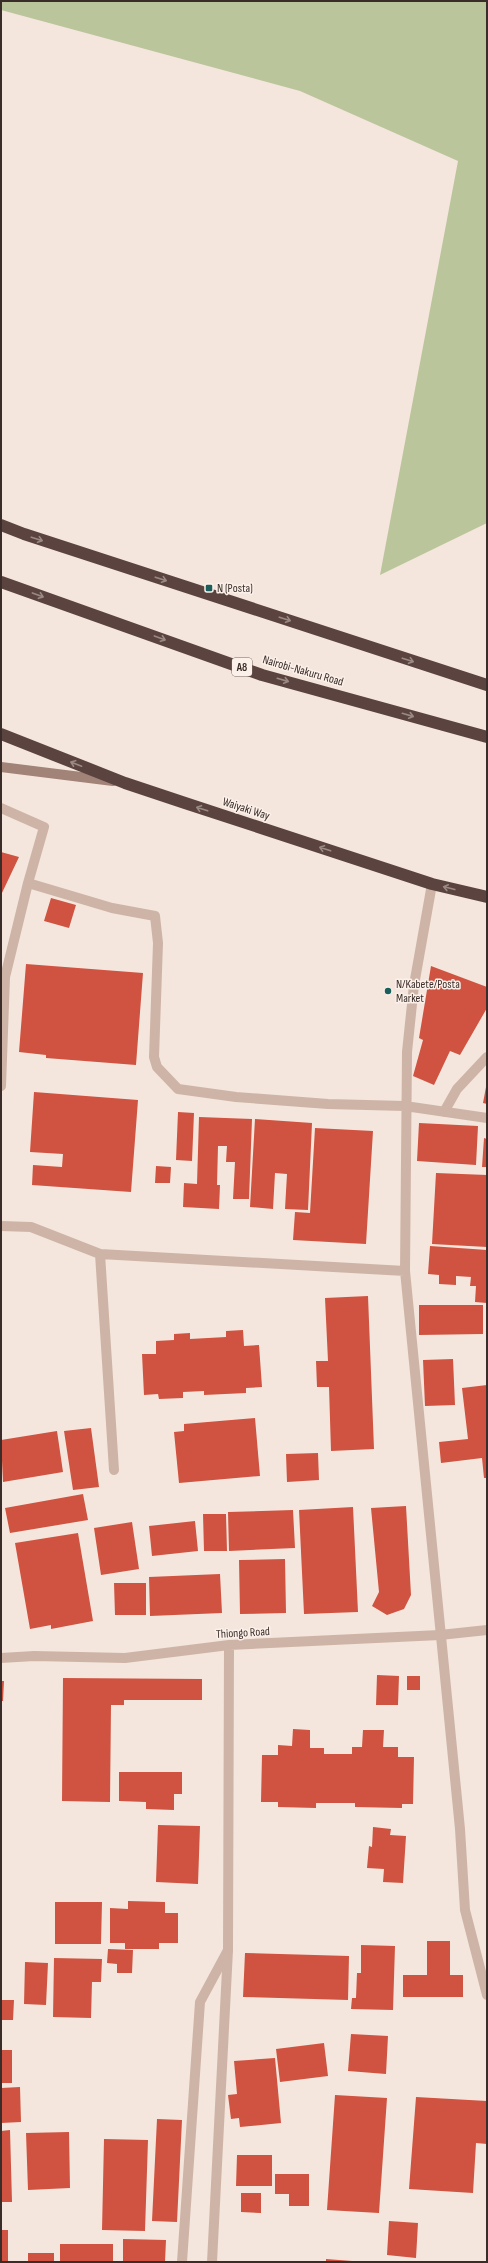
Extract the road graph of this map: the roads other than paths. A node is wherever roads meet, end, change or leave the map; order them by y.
1 (1, 525) edge
2 (1, 582) edge
3 (487, 686) edge
4 (1, 734) edge
5 (487, 737) edge
6 (1, 767) edge
7 (125, 783) junction
8 (1, 808) edge
9 (28, 883) junction
10 (432, 884) junction
11 (487, 897) edge
12 (3, 977) edge
13 (487, 1057) edge
14 (1, 1086) edge
15 (405, 1106) junction
16 (444, 1112) junction
17 (487, 1118) edge
18 (1, 1226) edge
19 (100, 1254) junction
20 (405, 1271) junction
21 (114, 1470) dead end
22 (487, 1630) edge
23 (440, 1635) junction
24 (229, 1645) junction
25 (1, 1658) edge
26 (228, 1950) junction
27 (487, 1995) edge
28 (182, 2262) edge
29 (212, 2262) edge

1 -> 3 highway
2 -> 5 highway, Nairobi-Nakuru Road / A8
7 -> 4 highway, Waiyaki Way
6 - 7 street
10 -> 7 highway, Waiyaki Way
8 - 9 street
9 - 12 street
9 - 15 street
11 -> 10 highway, Waiyaki Way
10 - 15 street
12 - 14 street
13 - 16 street
15 - 16 street
15 - 20 street
16 - 17 street
18 - 19 street
19 - 20 street
19 - 21 street
20 - 23 street
22 - 23 street, Thiongo Road
23 - 24 street, Thiongo Road
23 - 27 street
24 - 25 street, Thiongo Road
24 - 26 street
26 - 28 street
26 - 29 street

